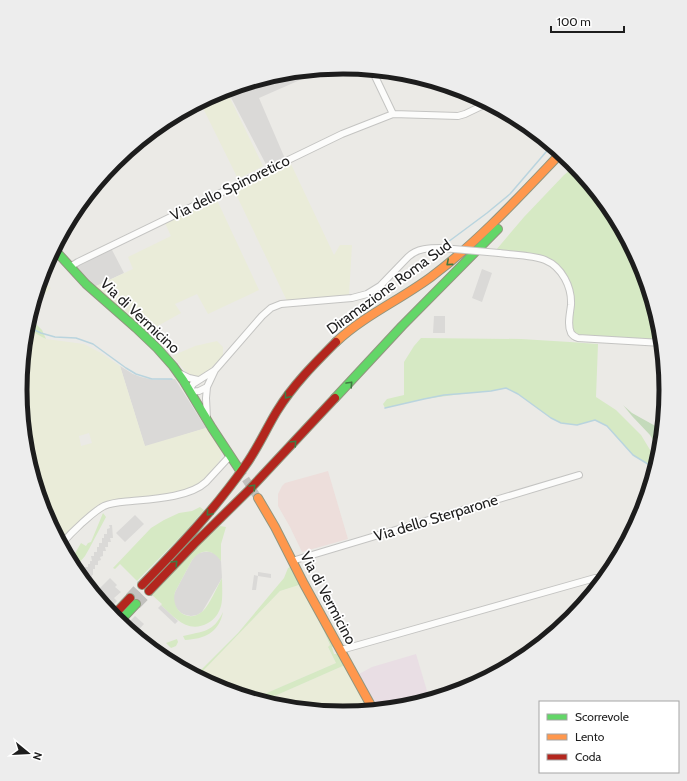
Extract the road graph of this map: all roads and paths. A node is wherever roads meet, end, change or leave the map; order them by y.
1 (375, 76) edge
2 (481, 106) edge
3 (393, 114) junction
4 (557, 157) edge
5 (561, 162) edge
6 (58, 254) edge
7 (70, 267) junction
8 (656, 343) edge
9 (215, 370) junction
10 (178, 372) junction
11 (198, 380) junction
12 (207, 387) junction
13 (190, 392) junction
14 (207, 420) junction
15 (230, 456) junction
16 (239, 469) tunnel mouth
17 (579, 475) dead end
18 (258, 498) tunnel mouth
19 (65, 541) edge
20 (292, 561) junction
21 (595, 578) dead end
22 (142, 585) tunnel mouth
23 (149, 591) tunnel mouth
24 (118, 612) edge
25 (122, 616) edge
26 (341, 650) junction
27 (371, 705) edge

1 - 3 street
2 - 3 street
3 - 7 street, Via dello Spinoretico
4 -> 22 main road, Diramazione Roma Sud
23 -> 5 main road, Diramazione Roma Sud
6 - 7 main road, Via di Vermicino
7 - 10 main road, Via di Vermicino
8 - 9 street, bridge
9 - 11 street
9 - 12 street
10 - 11 street
10 - 13 main road, Via di Vermicino
11 - 13 street
12 - 13 street
12 - 14 street
13 - 14 main road, Via di Vermicino
14 - 15 main road, Via di Vermicino
15 - 16 main road, Via di Vermicino
15 - 19 street
17 - 20 street, Via dello Sterparone
18 - 20 main road, Via di Vermicino
20 - 26 main road, Via di Vermicino
21 - 26 street
24 - 25 main road
26 - 27 main road, Via di Vermicino

